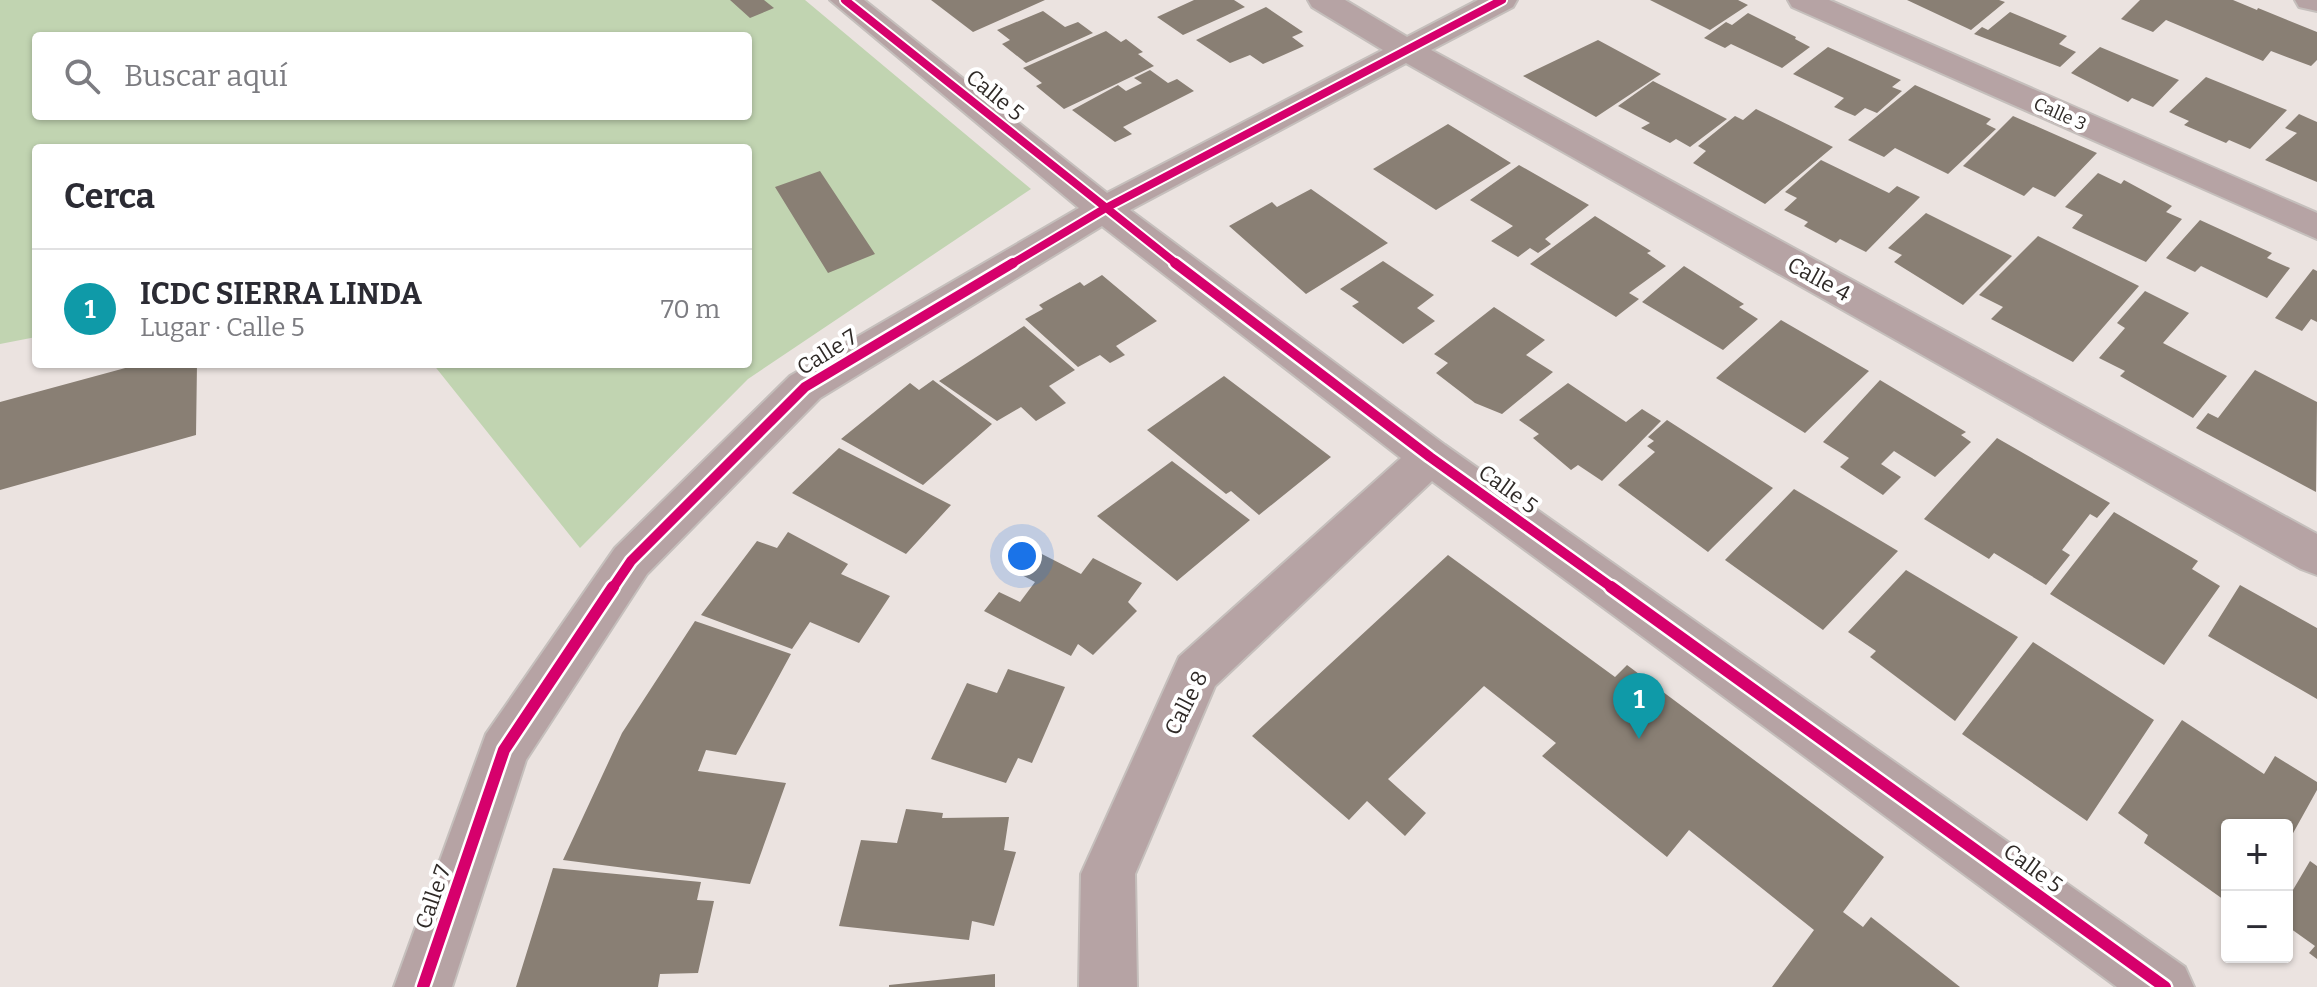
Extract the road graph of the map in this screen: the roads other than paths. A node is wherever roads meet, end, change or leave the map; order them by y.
1 (845, 0) edge
2 (1323, 0) edge
3 (1502, 0) edge
4 (1803, 0) edge
5 (2310, 0) edge
6 (2317, 2) edge
7 (1406, 50) junction
8 (1104, 209) junction
9 (2317, 227) edge
10 (1430, 457) junction
11 (2317, 556) edge
12 (423, 987) edge
13 (1108, 987) edge
14 (2165, 987) edge

1 - 8 street, Calle 5
2 - 7 street, Calle 4
3 - 7 street, Calle 7
4 - 9 street, Calle 3
5 - 6 street
7 - 8 street, Calle 7
7 - 11 street, Calle 4
8 - 10 street, Calle 5
8 - 12 street, Calle 7
10 - 13 street, Calle 8
10 - 14 street, Calle 5

